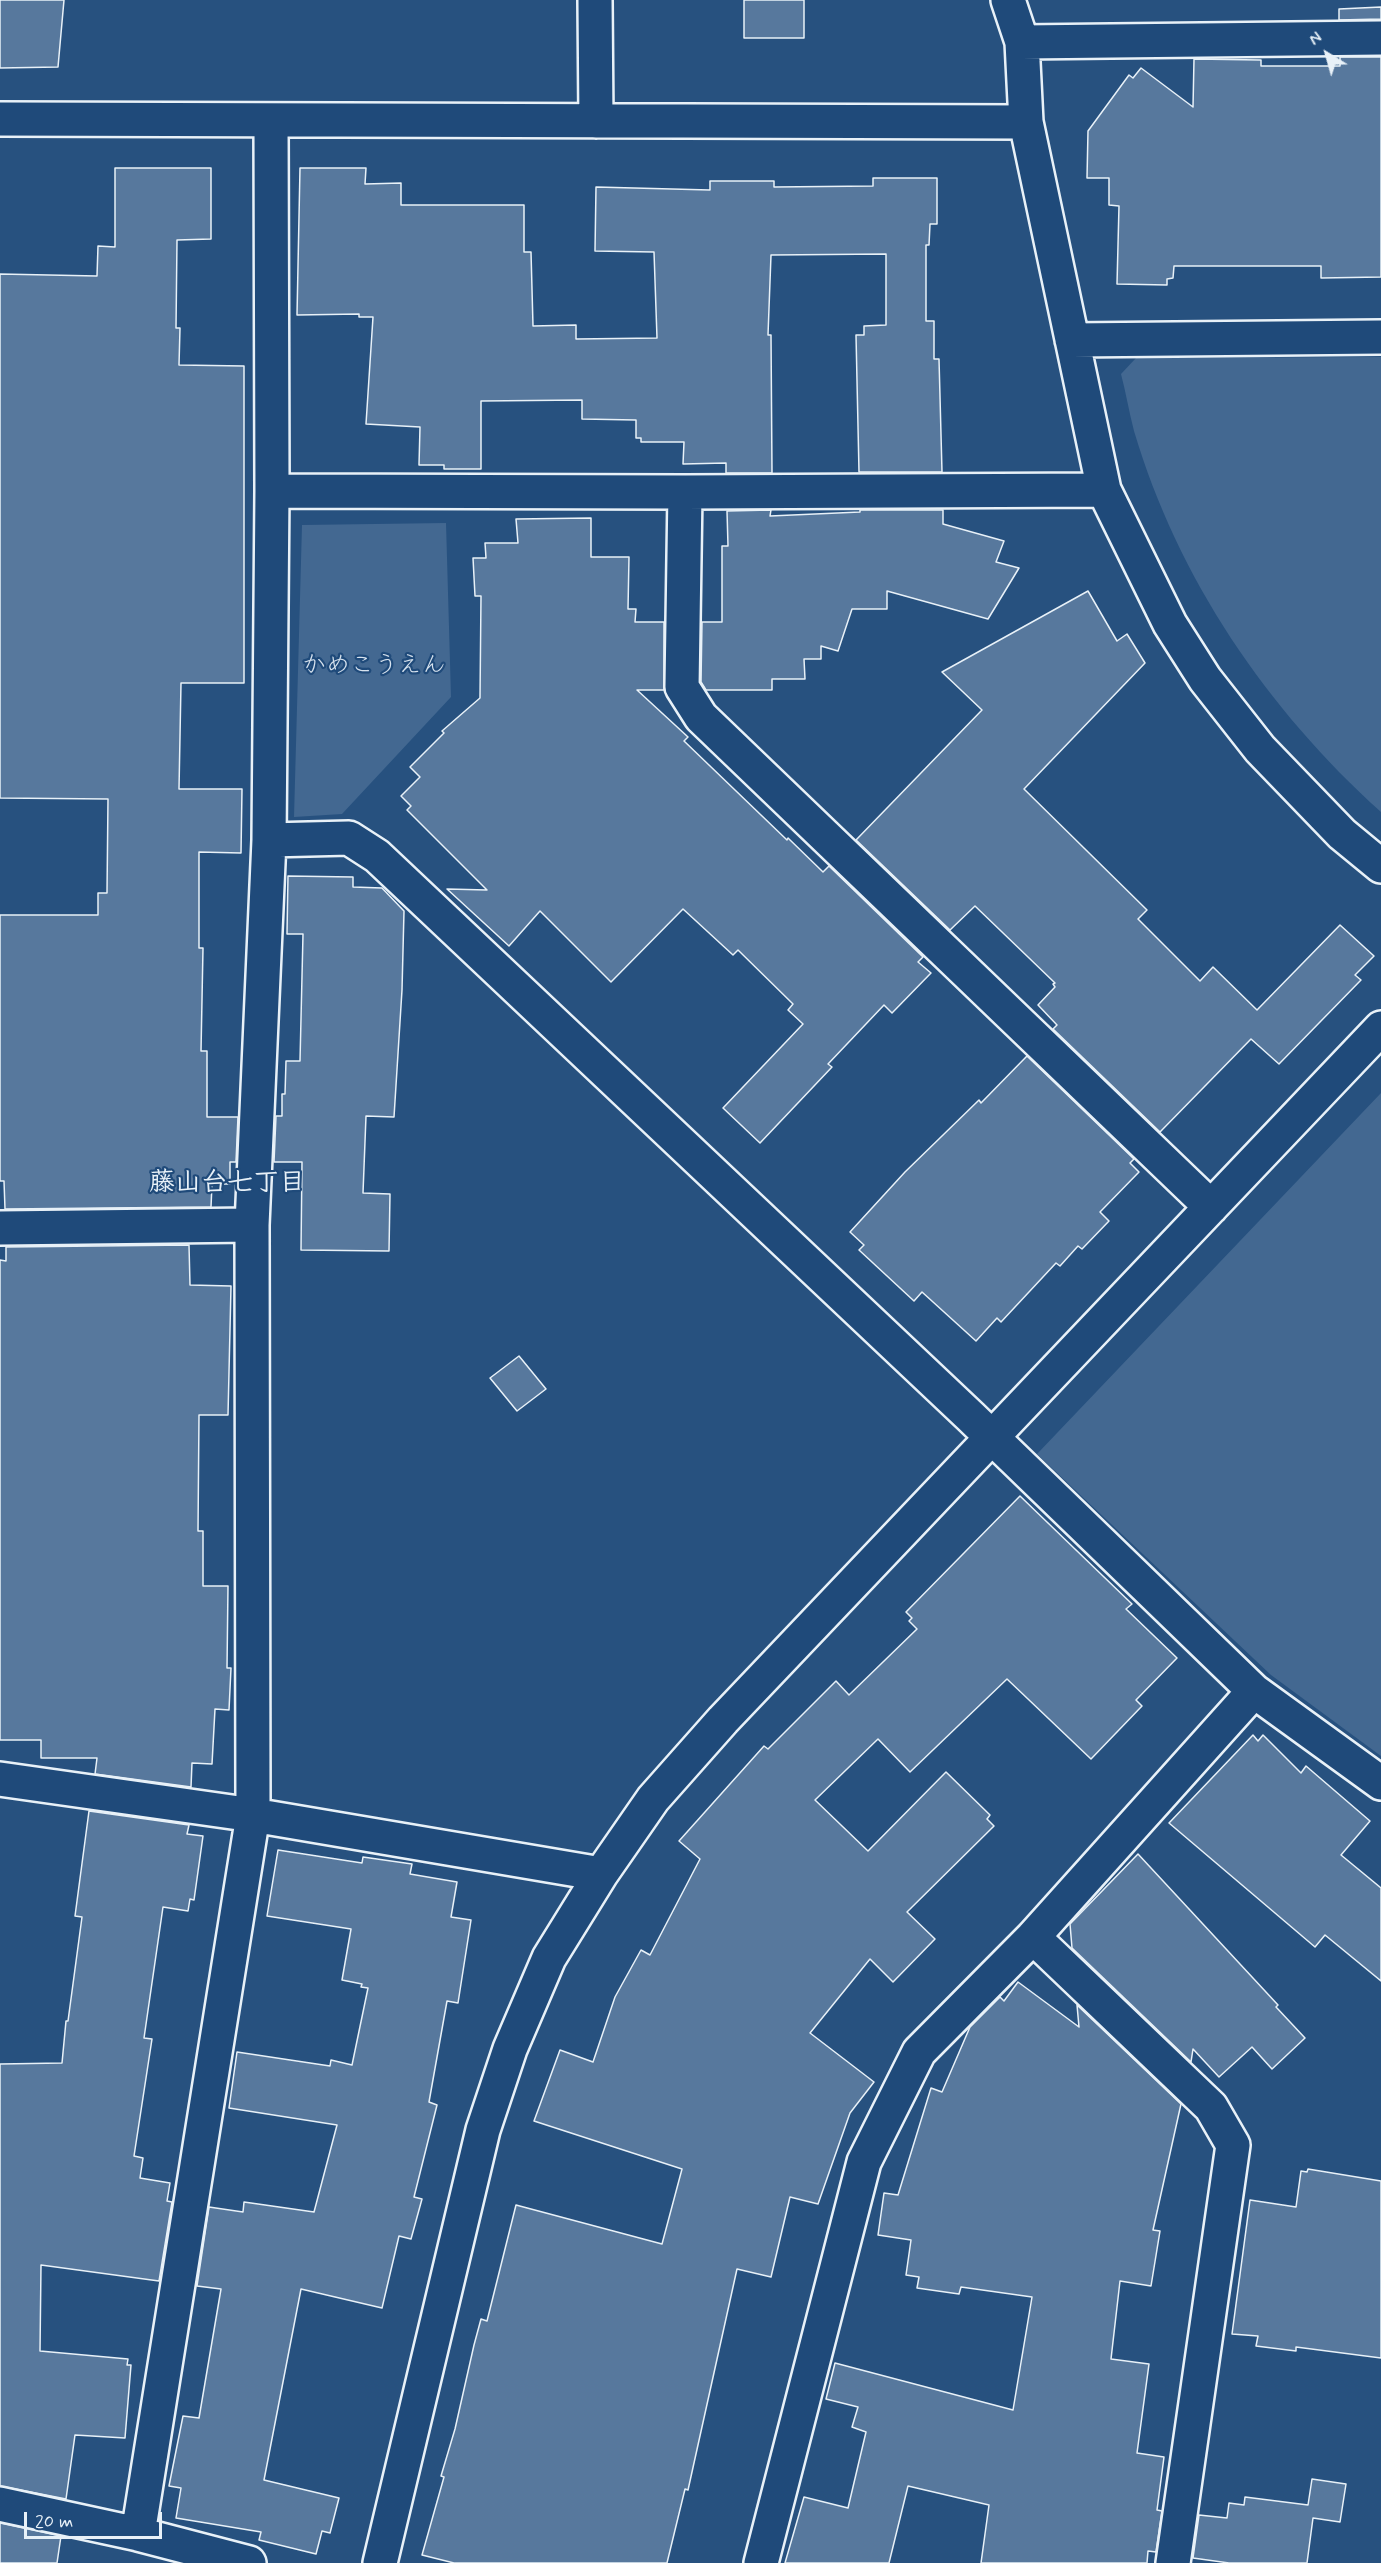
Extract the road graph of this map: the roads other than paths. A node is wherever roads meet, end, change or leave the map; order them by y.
1 (595, 0) edge
2 (1008, 0) edge
3 (1381, 38) edge
4 (1022, 42) junction
5 (0, 119) edge
6 (271, 120) junction
7 (596, 121) junction
8 (1026, 122) junction
9 (1381, 338) edge
10 (1072, 340) junction
11 (1104, 490) junction
12 (272, 491) junction
13 (685, 492) junction
14 (269, 840) junction
15 (1381, 866) edge
16 (1381, 1028) edge
17 (1211, 1207) junction
18 (252, 1225) junction
19 (0, 1228) edge
20 (992, 1437) junction
21 (1254, 1691) junction
22 (0, 1779) edge
23 (1381, 1783) edge
24 (253, 1815) junction
25 (601, 1874) junction
26 (1033, 1937) junction
27 (0, 2504) edge
28 (138, 2534) junction
29 (249, 2563) edge
30 (380, 2563) edge
31 (761, 2563) edge
32 (1173, 2563) edge

1 - 7 street
2 - 4 street
3 - 4 street
4 - 8 street
5 - 6 street
6 - 7 street
6 - 12 street
7 - 8 street
8 - 10 street
9 - 10 street
10 - 11 street
11 - 13 street
11 - 15 street
12 - 13 street
12 - 14 street
13 - 17 street
14 - 18 street
14 - 20 street
16 - 17 street
17 - 20 street
18 - 19 street
18 - 24 street
20 - 21 street
20 - 25 street
21 - 23 street
21 - 26 street
22 - 24 street
24 - 25 street
24 - 28 street
25 - 30 street
26 - 31 street
26 - 32 street
27 - 28 street
28 - 29 street

